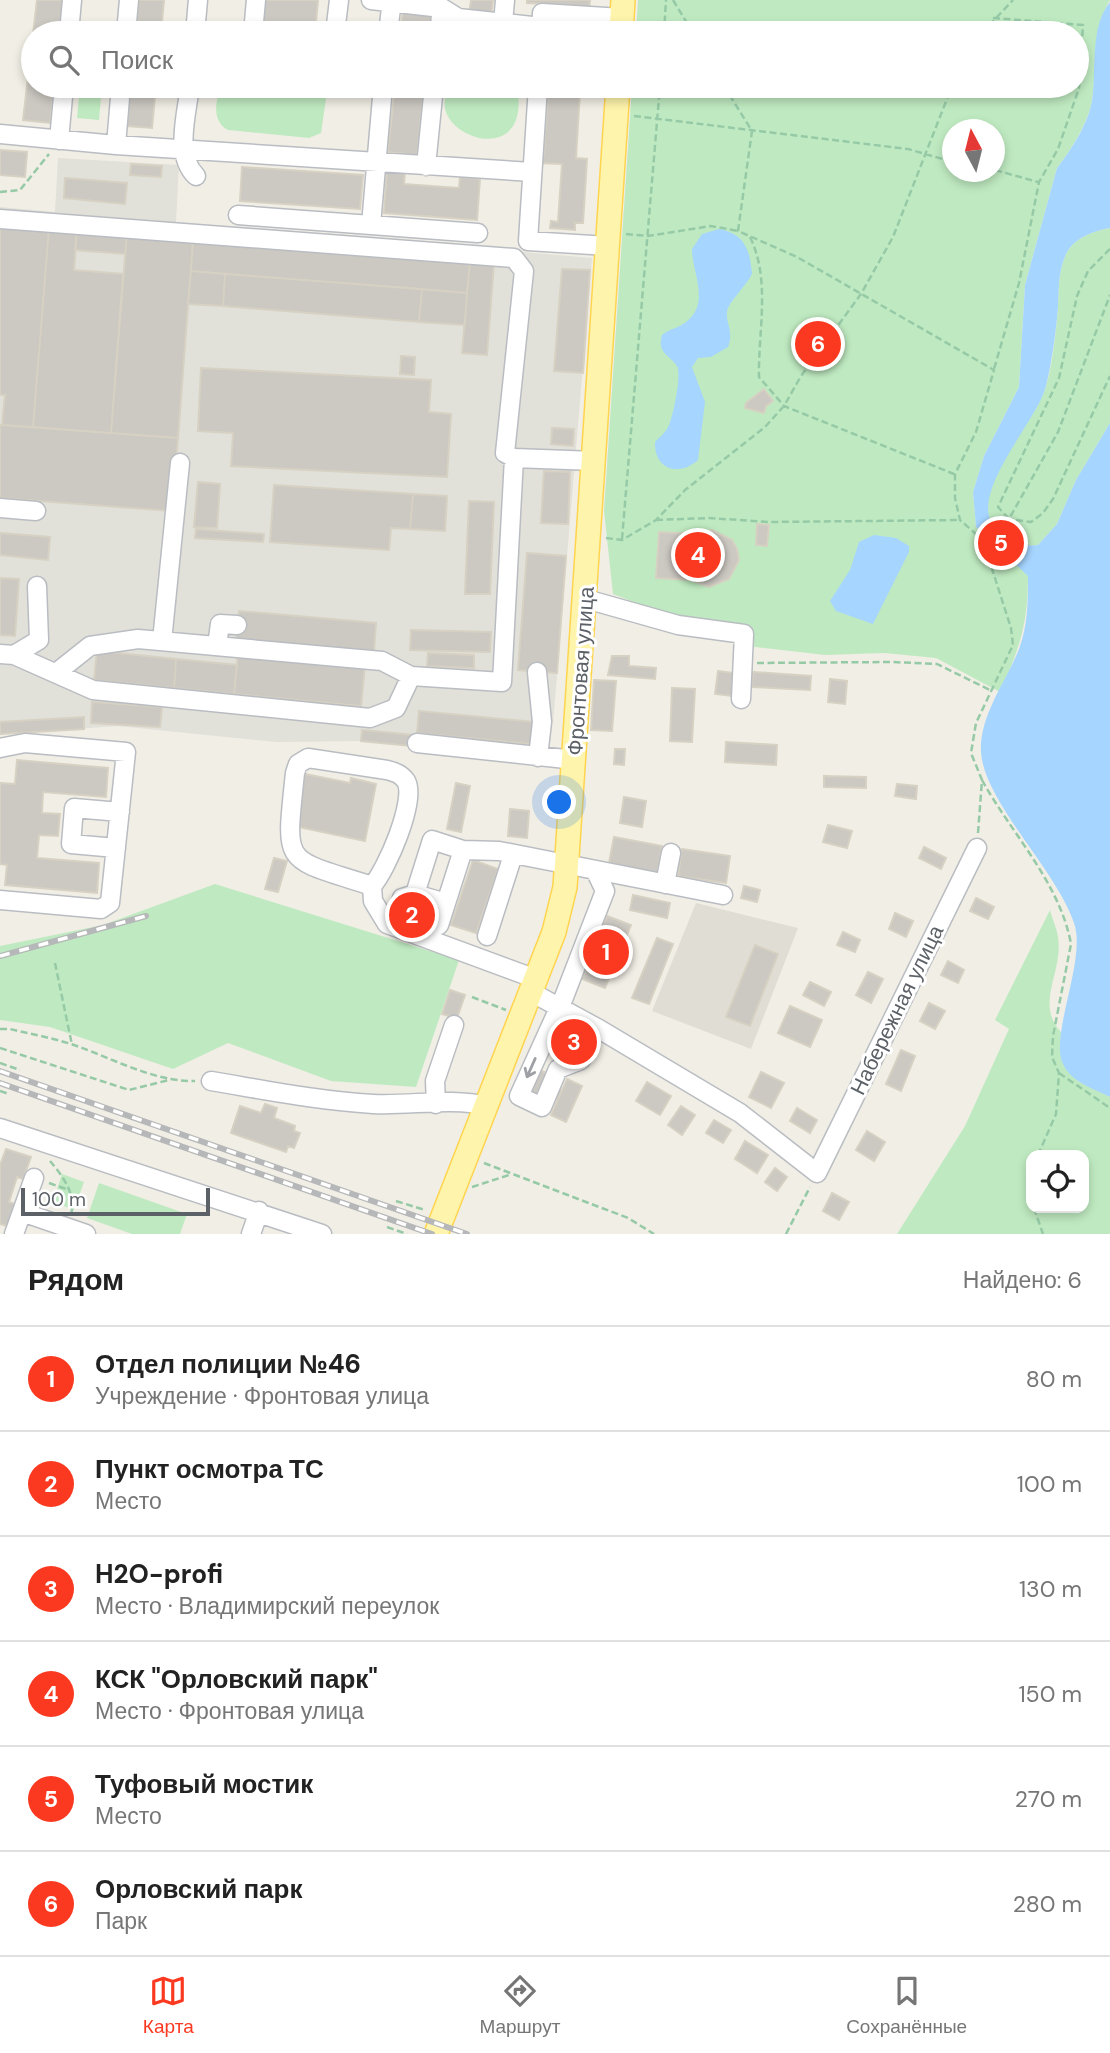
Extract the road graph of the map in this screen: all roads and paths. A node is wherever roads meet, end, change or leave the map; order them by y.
1 (72, 0) edge
2 (129, 0) edge
3 (198, 0) edge
4 (256, 0) edge
5 (338, 0) edge
6 (371, 0) edge
7 (505, 0) edge
8 (666, 0) edge
9 (673, 0) edge
10 (1013, 0) edge
11 (392, 1) edge
12 (442, 8) junction
13 (622, 17) edge
14 (993, 19) joint
15 (70, 21) edge
16 (127, 21) edge
17 (196, 21) edge
18 (254, 21) edge
19 (336, 21) edge
20 (390, 21) edge
21 (440, 21) edge
22 (485, 21) edge
23 (503, 21) edge
24 (542, 21) edge
25 (665, 21) edge
26 (686, 21) edge
27 (1023, 21) edge
28 (63, 98) edge
29 (120, 98) edge
30 (189, 98) edge
31 (382, 98) edge
32 (433, 98) edge
33 (537, 98) edge
34 (617, 98) edge
35 (659, 98) edge
36 (731, 98) edge
37 (947, 98) edge
38 (1076, 98) edge
39 (616, 114) junction
40 (658, 119) junction
41 (752, 131) junction
42 (0, 134) edge
43 (59, 140) junction
44 (116, 145) junction
45 (184, 149) junction
46 (925, 152) junction
47 (942, 158) edge
48 (376, 162) junction
49 (426, 166) junction
50 (532, 172) junction
51 (1005, 173) edge
52 (196, 176) dead end
53 (1039, 182) junction
54 (0, 192) edge
55 (238, 215) dead end
56 (0, 219) edge
57 (371, 225) junction
58 (738, 231) junction
59 (478, 233) dead end
60 (648, 236) junction
61 (750, 237) junction
62 (609, 239) junction
63 (1110, 248) edge
64 (861, 294) junction
65 (1110, 295) edge
66 (994, 370) junction
67 (1110, 376) edge
68 (784, 406) junction
69 (514, 458) junction
70 (595, 461) junction
71 (180, 463) dead end
72 (955, 474) junction
73 (0, 508) edge
74 (36, 511) dead end
75 (1009, 519) junction
76 (656, 520) junction
77 (960, 520) junction
78 (590, 536) junction
79 (622, 540) junction
80 (993, 549) junction
81 (37, 586) dead end
82 (586, 599) junction
83 (237, 625) dead end
84 (162, 641) junction
85 (217, 646) junction
86 (7, 654) edge
87 (743, 664) junction
88 (537, 671) dead end
89 (56, 673) junction
90 (411, 676) junction
91 (992, 691) junction
92 (741, 699) dead end
93 (417, 743) dead end
94 (0, 748) edge
95 (538, 757) junction
96 (575, 760) junction
97 (982, 780) junction
98 (120, 812) junction
99 (116, 848) junction
100 (977, 848) joint
101 (463, 850) junction
102 (671, 853) dead end
103 (513, 855) junction
104 (568, 864) junction
105 (595, 870) junction
106 (666, 884) junction
107 (372, 886) junction
108 (415, 894) junction
109 (723, 895) dead end
110 (0, 900) edge
111 (446, 904) junction
112 (486, 936) dead end
113 (55, 963) dead end
114 (534, 986) junction
115 (471, 997) dead end
116 (559, 1006) junction
117 (506, 1010) dead end
118 (454, 1025) dead end
119 (595, 1027) junction
120 (0, 1030) edge
121 (72, 1045) junction
122 (0, 1048) edge
123 (0, 1063) edge
124 (20, 1070) dead end
125 (1059, 1073) junction
126 (173, 1079) junction
127 (211, 1081) dead end
128 (187, 1082) dead end
129 (0, 1091) edge
130 (9, 1094) dead end
131 (436, 1104) junction
132 (487, 1106) junction
133 (1110, 1108) edge
134 (0, 1128) edge
135 (41, 1141) junction
136 (1040, 1150) edge
137 (477, 1161) dead end
138 (817, 1173) junction
139 (512, 1174) junction
140 (34, 1178) joint
141 (466, 1189) dead end
142 (69, 1190) junction
143 (396, 1201) dead end
144 (425, 1210) dead end
145 (259, 1211) junction
146 (22, 1212) junction
147 (1036, 1213) edge
148 (66, 1227) junction
149 (387, 1227) dead end
150 (15, 1234) edge
151 (86, 1234) edge
152 (251, 1234) edge
153 (322, 1234) edge
154 (407, 1234) edge
155 (436, 1234) edge
156 (654, 1234) edge
157 (786, 1234) edge
158 (1043, 1234) edge

1 - 15 street
2 - 16 street
3 - 17 street
4 - 18 street
5 - 19 street
6 - 11 street
7 - 23 street
8 - 25 path
9 - 26 path
10 - 14 path
11 - 12 street
11 - 20 street
12 - 21 street
12 - 22 street
13 - 24 street
14 - 27 path
28 - 43 street
29 - 44 street
30 - 45 street
31 - 48 street
32 - 49 street
33 - 50 street
34 - 39 main road, Фронтовая улица
35 - 40 path
36 - 41 path
37 - 46 path
38 - 53 path
39 - 40 path
39 - 62 main road, Фронтовая улица
40 - 41 path
40 - 60 path
41 - 46 path
41 - 58 path
42 - 43 street
43 - 44 street
43 - 54 path
44 - 45 street
45 - 48 street
45 - 52 street
46 - 47 path
46 - 64 path
48 - 49 street
48 - 57 street
49 - 50 street
50 - 62 street
51 - 53 path
53 - 66 path
55 - 57 street
56 - 69 street
57 - 59 street
58 - 60 path
58 - 61 path
60 - 62 path
60 - 79 path
61 - 64 path
61 - 68 path
62 - 70 main road, Фронтовая улица
63 - 75 path
64 - 66 path
64 - 68 path
65 - 75 path
66 - 72 path
67 - 75 path
68 - 72 path
68 - 76 path
69 - 70 street
69 - 90 street
70 - 78 main road, Фронтовая улица
71 - 84 street
72 - 77 path
73 - 74 street
75 - 80 path
76 - 77 path
76 - 79 path
77 - 80 path
78 - 79 path
78 - 82 main road, Фронтовая улица
80 - 91 path
81 - 86 street
82 - 87 street
82 - 96 main road, Фронтовая улица
83 - 85 street
84 - 85 street
84 - 89 street
85 - 90 street
86 - 89 street
87 - 91 path
87 - 92 street
88 - 95 street
89 - 90 street
91 - 97 path
93 - 95 street
94 - 98 street
95 - 96 street
96 - 104 main road, Фронтовая улица
97 - 100 path
97 - 125 path
98 - 99 street
98 - 99 street
99 - 110 street
100 - 138 street, Набережная улица
101 - 103 street
101 - 108 street
101 - 111 street
102 - 106 street
103 - 104 street
103 - 112 street
104 - 105 street
104 - 114 main road, Фронтовая улица
105 - 106 street
105 - 116 street
106 - 109 street
107 - 107 street
107 - 114 street
108 - 111 street
108 - 111 street
113 - 121 path
114 - 116 street
114 - 132 main road, Фронтовая улица
115 - 117 path
116 - 119 street
116 -> 119 street
118 - 131 street
119 - 138 street
120 - 121 path
121 - 126 path
122 - 126 path
123 - 124 path
125 - 133 path
125 - 136 path
126 - 128 path
127 - 131 street
129 - 130 path
131 - 132 street
132 - 155 main road, Фронтовая улица
134 - 135 street
135 - 142 path
135 - 145 street
137 - 139 path
138 - 157 path
139 - 141 path
139 - 156 path
140 - 142 path
140 - 146 street
142 - 148 path
143 - 144 path
145 - 152 street
145 - 153 street
146 - 148 street
146 - 150 street
147 - 158 path
148 - 151 street
149 - 154 path

